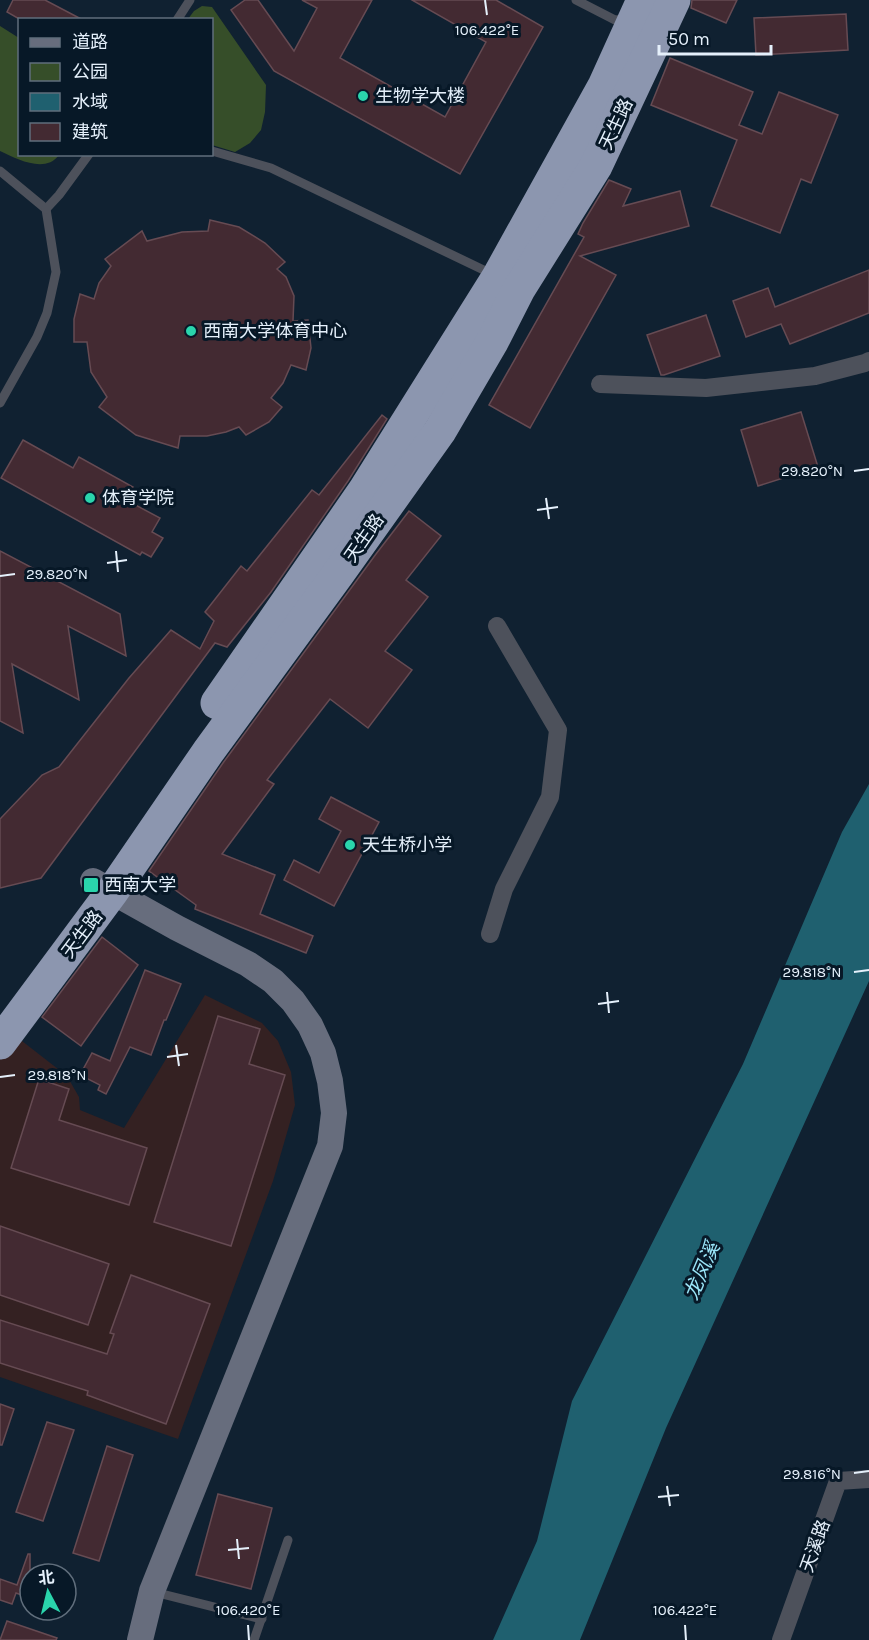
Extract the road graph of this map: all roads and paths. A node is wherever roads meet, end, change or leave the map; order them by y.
1 (190, 0) edge
2 (576, 0) edge
3 (674, 0) edge
4 (178, 18) edge
5 (646, 20) edge
6 (213, 151) edge
7 (88, 156) edge
8 (0, 171) edge
9 (46, 209) junction
10 (508, 283) junction
11 (869, 361) edge
12 (600, 384) dead end
13 (0, 403) edge
14 (496, 626) dead end
15 (103, 886) junction
16 (490, 934) dead end
17 (0, 1012) edge
18 (0, 1043) edge
19 (869, 1479) edge
20 (288, 1540) dead end
21 (152, 1591) junction
22 (262, 1619) junction
23 (140, 1640) edge
24 (254, 1640) edge
25 (781, 1640) edge

1 - 4 lane
2 - 5 lane
3 - 5 highway, 天生路
5 - 10 highway, 天生路
6 - 10 lane
7 - 9 lane
8 - 9 lane
9 - 13 lane
10 - 15 highway, 天生路
11 - 12 street
14 - 16 street
15 - 17 highway, 天生路
15 - 18 highway, 天生路
15 - 21 street
19 - 25 street, 天溪路
20 - 22 lane
21 - 22 lane
21 - 23 street
22 - 24 lane

